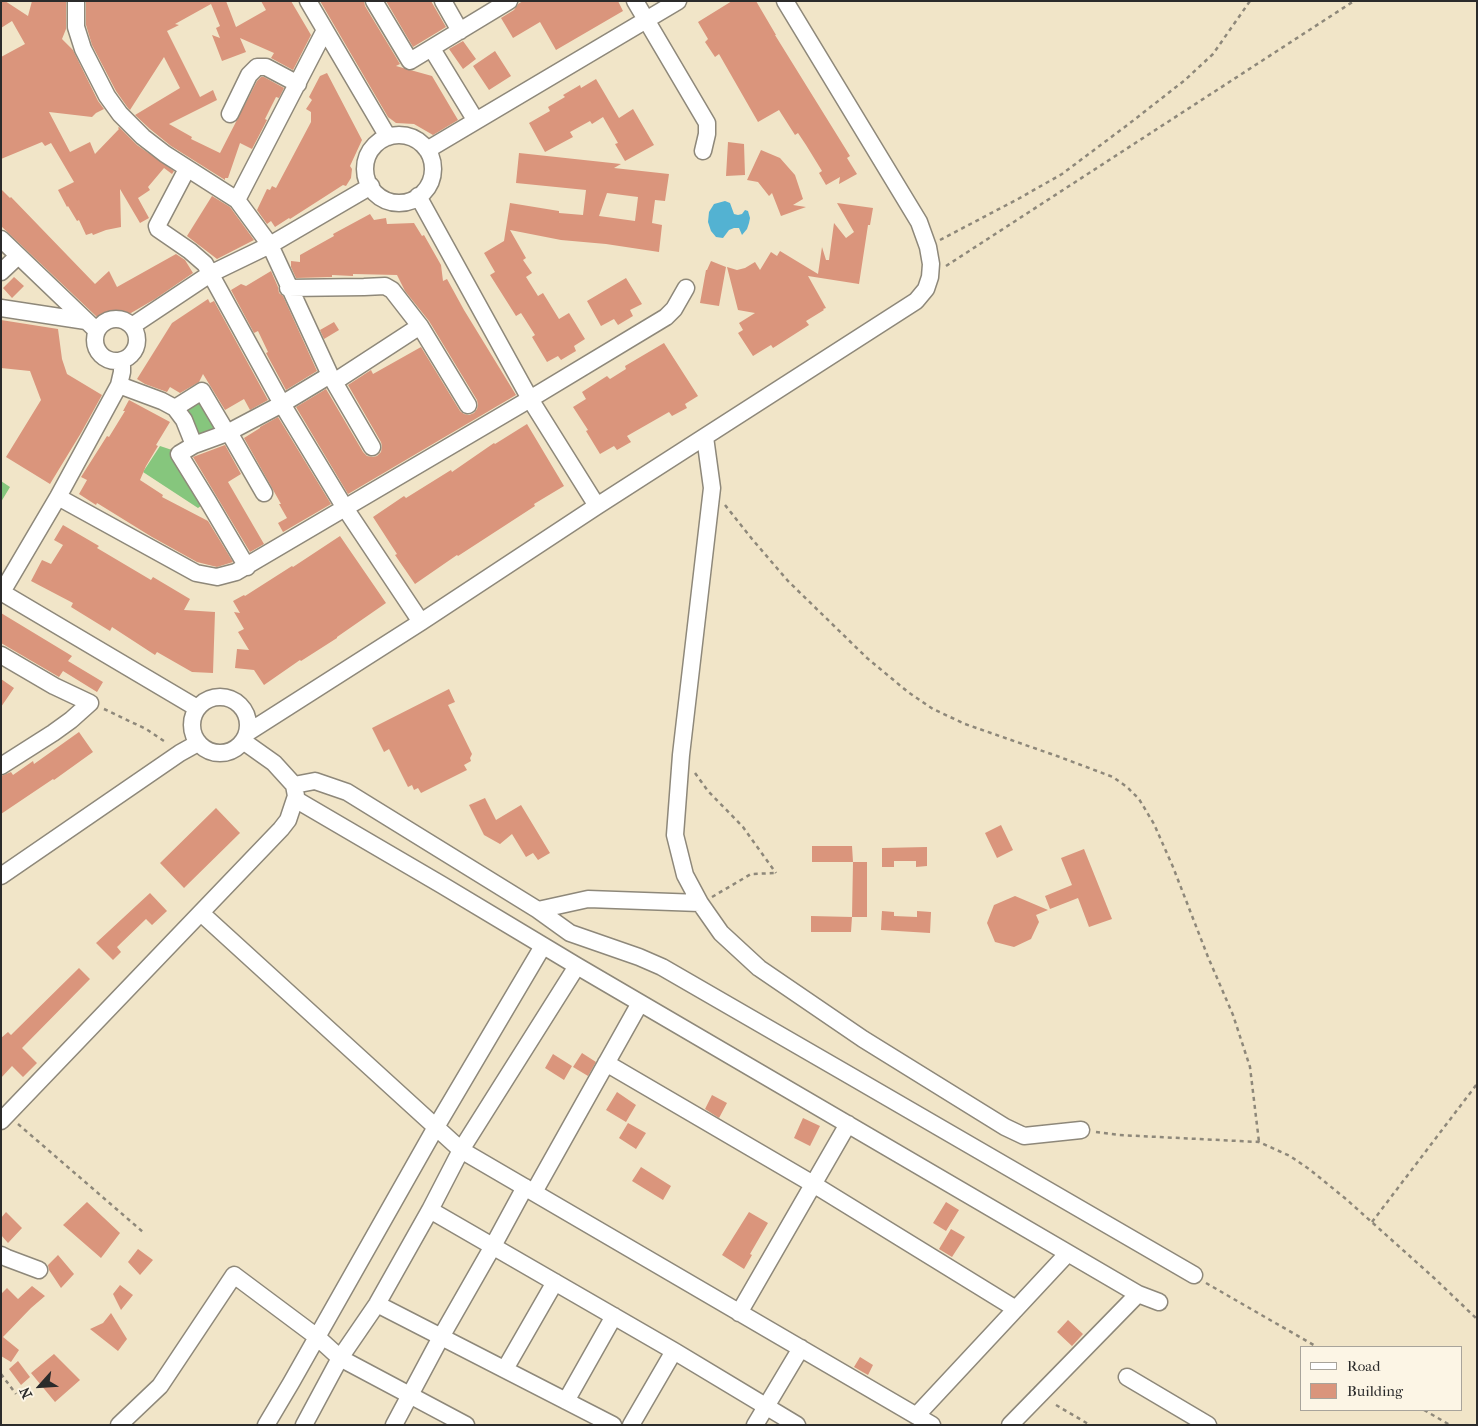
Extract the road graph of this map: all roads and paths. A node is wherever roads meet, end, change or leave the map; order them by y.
1 (76, 1) edge
2 (308, 1) edge
3 (374, 1) edge
4 (442, 1) edge
5 (635, 1) edge
6 (678, 1) edge
7 (785, 1) edge
8 (1250, 1) edge
9 (1354, 1) edge
10 (502, 3) edge
11 (646, 21) junction
12 (325, 30) junction
13 (460, 31) junction
14 (432, 49) junction
15 (298, 84) junction
16 (230, 114) dead end
17 (476, 121) junction
18 (388, 137) junction
19 (428, 150) junction
20 (703, 151) dead end
21 (187, 169) junction
22 (371, 186) junction
23 (418, 196) junction
24 (237, 200) junction
25 (1, 239) edge
26 (270, 245) junction
27 (928, 247) junction
28 (18, 256) junction
29 (1, 272) edge
30 (210, 274) junction
31 (930, 277) junction
32 (288, 288) junction
33 (686, 288) dead end
34 (1, 308) edge
35 (92, 326) junction
36 (132, 326) junction
37 (420, 326) junction
38 (122, 360) junction
39 (332, 378) junction
40 (119, 385) junction
41 (530, 399) junction
42 (282, 404) junction
43 (468, 405) dead end
44 (175, 408) junction
45 (227, 433) junction
46 (705, 437) junction
47 (194, 445) junction
48 (372, 447) dead end
49 (712, 488) junction
50 (264, 493) dead end
51 (58, 497) junction
52 (597, 506) junction
53 (345, 508) junction
54 (247, 567) junction
55 (2, 592) edge
56 (421, 622) junction
57 (1, 655) edge
58 (90, 703) junction
59 (197, 708) junction
60 (245, 737) junction
61 (198, 743) junction
62 (180, 753) junction
63 (681, 755) junction
64 (1, 766) edge
65 (294, 792) junction
66 (1, 876) edge
67 (700, 904) junction
68 (538, 910) junction
69 (201, 913) junction
70 (543, 946) junction
71 (577, 966) junction
72 (640, 1003) junction
73 (606, 1064) junction
74 (1477, 1084) edge
75 (4, 1118) edge
76 (848, 1124) junction
77 (436, 1127) junction
78 (1081, 1130) joint
79 (1259, 1142) junction
80 (461, 1150) junction
81 (813, 1184) junction
82 (530, 1190) junction
83 (430, 1210) junction
84 (1372, 1222) junction
85 (143, 1232) dead end
86 (493, 1246) junction
87 (1068, 1253) junction
88 (1, 1255) edge
89 (39, 1270) dead end
90 (1194, 1275) joint
91 (555, 1282) junction
92 (1138, 1294) junction
93 (1159, 1302) dead end
94 (377, 1304) junction
95 (1016, 1309) junction
96 (739, 1312) junction
97 (614, 1316) junction
98 (1477, 1319) edge
99 (316, 1337) junction
100 (441, 1337) junction
101 (1315, 1346) edge
102 (801, 1348) junction
103 (674, 1351) junction
104 (340, 1358) junction
105 (505, 1369) junction
106 (1, 1374) edge
107 (1127, 1377) dead end
108 (16, 1394) dead end
109 (410, 1395) junction
110 (566, 1401) junction
111 (1056, 1405) dead end
112 (766, 1406) junction
113 (1426, 1411) edge
114 (916, 1416) junction
115 (119, 1425) edge
116 (266, 1425) edge
117 (304, 1425) edge
118 (394, 1425) edge
119 (466, 1425) edge
120 (613, 1425) edge
121 (631, 1425) edge
122 (755, 1425) edge
123 (797, 1425) edge
124 (932, 1425) edge
125 (1010, 1425) edge
126 (1090, 1425) edge
127 (1208, 1425) edge
128 (1450, 1425) edge

1 - 21 street
2 - 12 street
3 - 14 street
4 - 13 street
5 - 11 street
6 - 11 street
7 - 27 street
8 - 27 path
9 - 31 path
10 - 13 street
11 - 17 street
11 - 20 street
12 - 15 street
12 - 18 street
13 - 14 street
14 - 17 street
15 - 16 street
15 - 24 street
17 - 19 street
18 - 19 street
18 - 22 street
19 - 23 street
21 - 24 street
21 - 30 street
22 - 23 street
22 - 26 street
23 - 41 street
24 - 26 street
25 - 28 street
26 - 30 street
26 - 32 street
27 - 31 street
28 - 29 street
28 - 35 street
30 - 36 street
30 - 42 street
31 - 46 street
32 - 37 street
32 - 39 street
33 - 41 street
34 - 35 street
35 - 36 street
35 - 38 street
36 - 38 street
37 - 39 street
37 - 43 street
38 - 40 street
39 - 42 street
39 - 48 street
40 - 44 street
40 - 51 street
41 - 52 street
41 - 53 street
42 - 45 street
42 - 53 street
44 - 45 street
44 - 47 street
45 - 47 street
45 - 50 street
46 - 49 street
46 - 52 street
47 - 54 street
49 - 63 street
49 - 79 path
51 - 54 street
51 - 55 street
52 - 56 street
53 - 54 street
53 - 56 street
55 - 59 street
56 - 60 street
57 - 58 street
58 - 62 path
58 - 64 street
59 - 60 street
59 - 61 street
60 - 61 street
60 - 65 street
61 - 62 street
62 - 66 street
63 - 67 street
63 - 67 path
65 - 68 street
65 - 69 street
65 - 70 street
67 - 68 street
67 - 78 street
68 - 90 street
69 - 75 street
69 - 77 street
70 - 71 street
70 - 77 street
71 - 72 street
71 - 80 street
72 - 73 street
72 - 76 street
73 - 81 street
73 - 82 street
74 - 84 path
75 - 85 path
76 - 81 street
76 - 87 street
77 - 80 street
77 - 99 street
78 - 79 path
79 - 84 path
80 - 82 street
80 - 83 street
81 - 95 street
81 - 96 street
82 - 86 street
82 - 96 street
83 - 86 street
83 - 94 street
84 - 98 path
86 - 91 street
86 - 100 street
87 - 92 street
87 - 95 street
88 - 89 street
90 - 101 path
91 - 97 street
91 - 105 street
92 - 93 street
92 - 125 street
94 - 100 street
94 - 104 street
95 - 114 street
96 - 102 street
97 - 103 street
97 - 110 street
99 - 104 street
99 - 115 street
99 - 116 street
100 - 105 street
100 - 109 street
102 - 112 street
102 - 114 street
103 - 112 street
103 - 121 street
104 - 109 street
104 - 117 street
105 - 110 street
106 - 108 path
107 - 127 street
109 - 118 street
109 - 119 street
110 - 120 street
111 - 126 path
112 - 122 street
112 - 123 street
113 - 128 path
114 - 124 street

